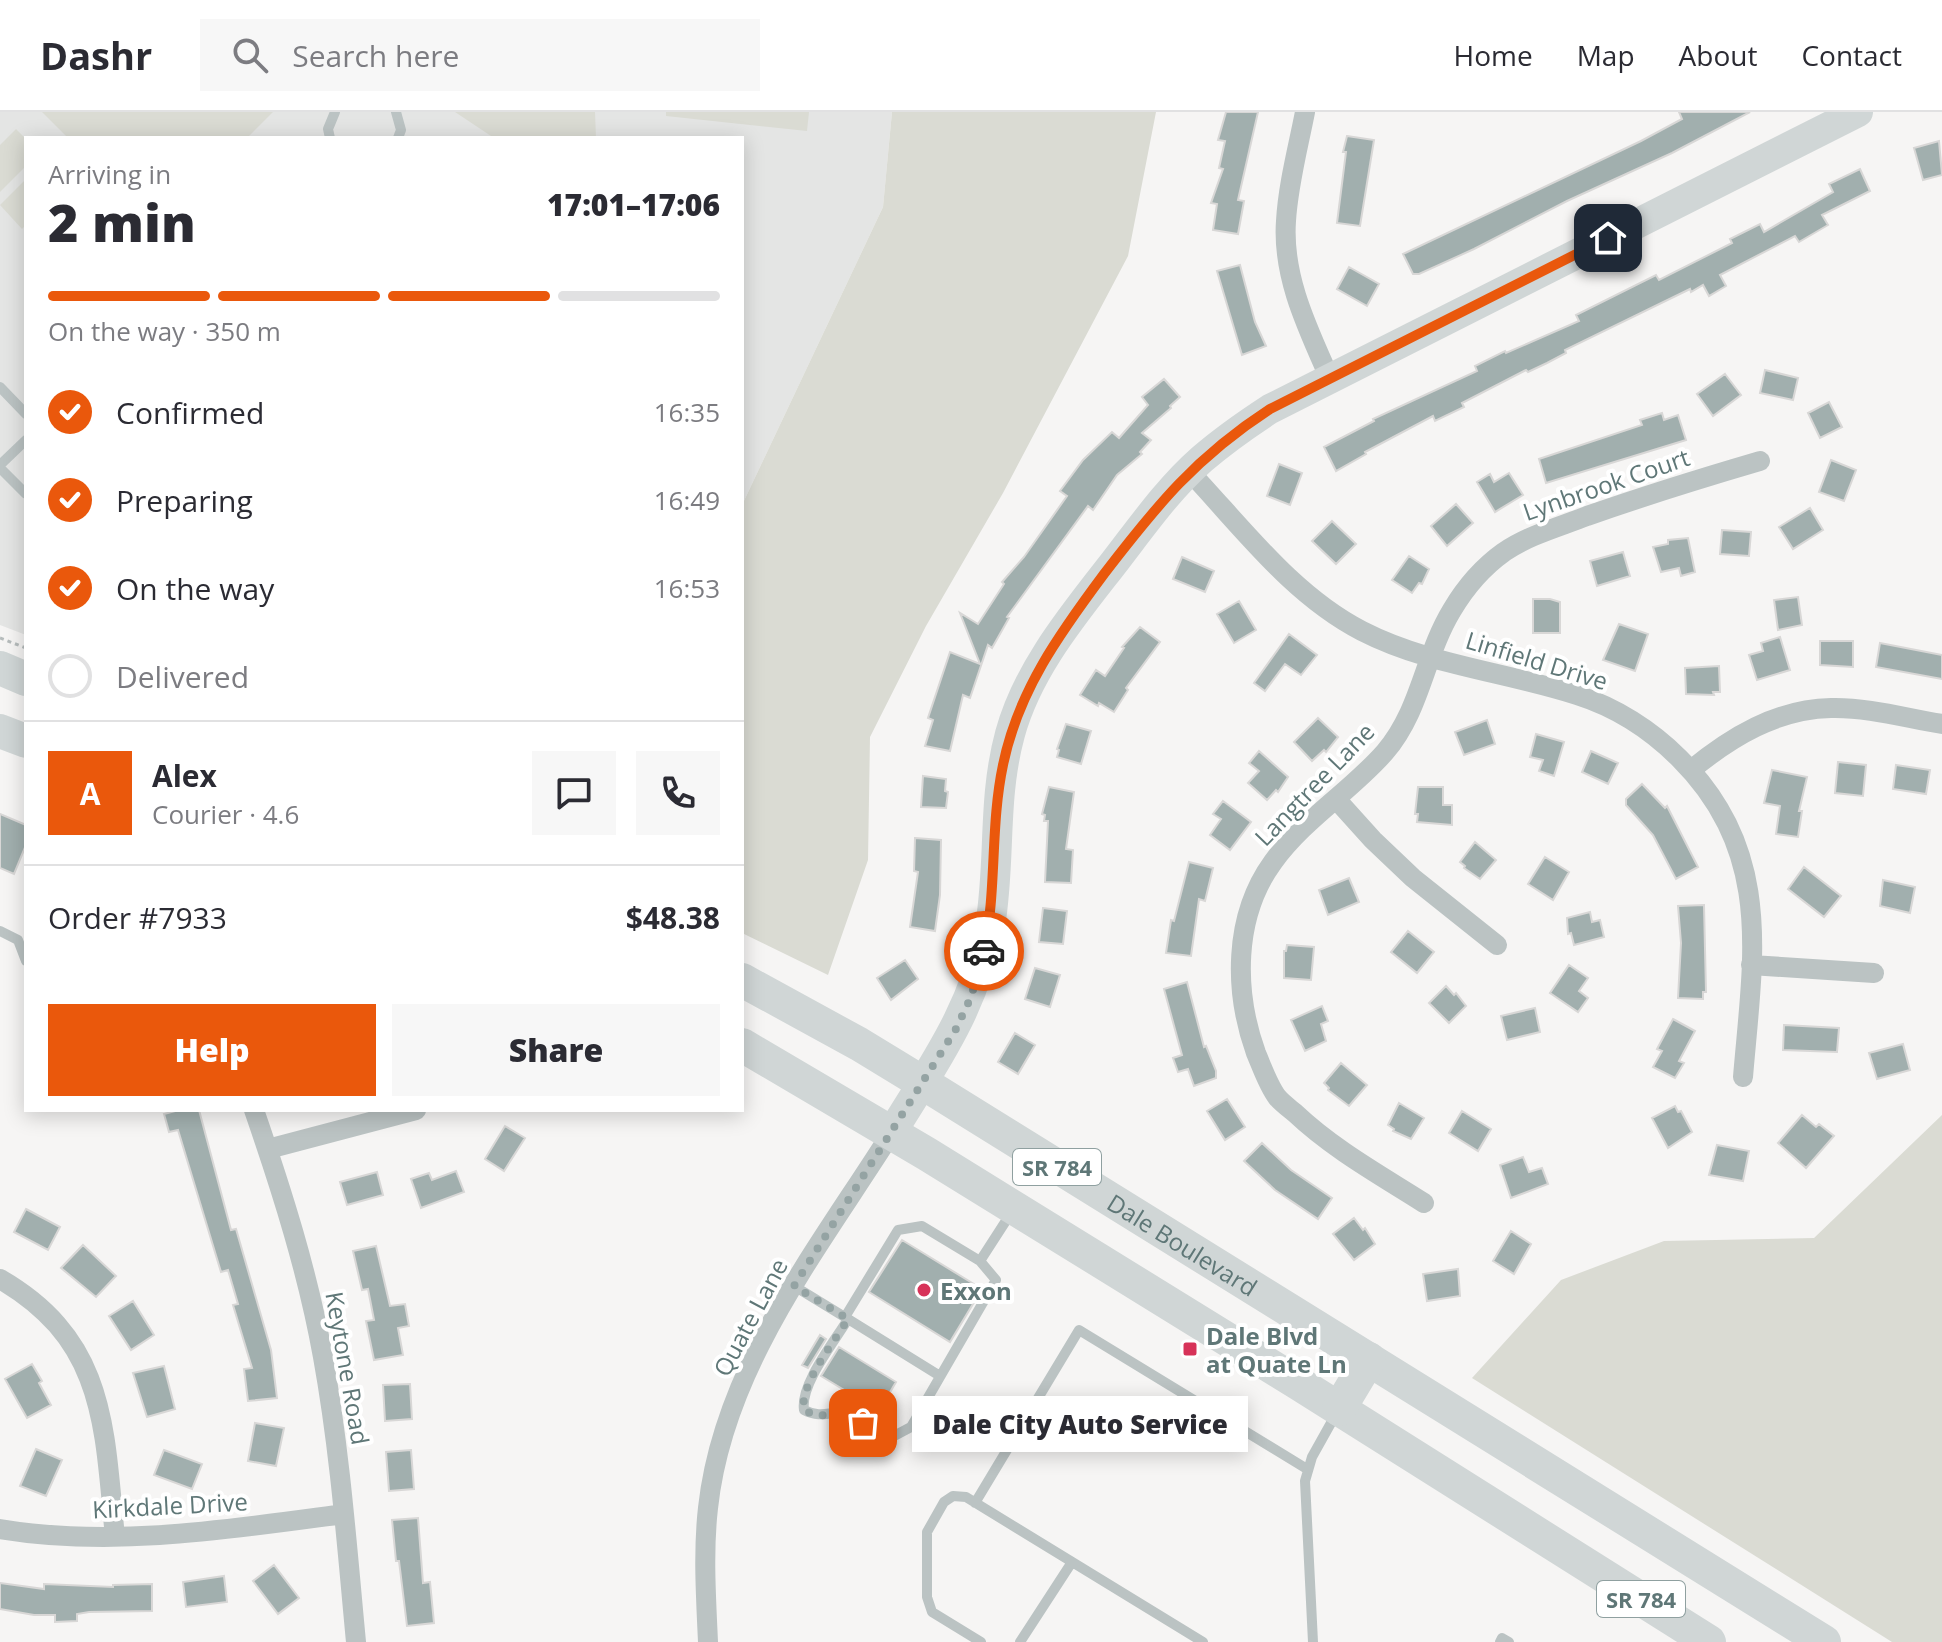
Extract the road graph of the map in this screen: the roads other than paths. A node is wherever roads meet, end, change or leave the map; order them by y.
1 (335, 112) edge
2 (396, 112) edge
3 (1305, 112) edge
4 (1858, 112) edge
5 (330, 136) edge
6 (399, 136) edge
7 (1330, 379) junction
8 (0, 387) edge
9 (24, 412) edge
10 (24, 442) edge
11 (1760, 461) dead end
12 (0, 466) edge
13 (1189, 471) junction
14 (24, 492) edge
15 (1432, 657) junction
16 (0, 668) edge
17 (24, 678) edge
18 (1942, 724) edge
19 (0, 731) edge
20 (24, 740) edge
21 (1691, 770) junction
22 (1336, 799) junction
23 (0, 931) edge
24 (1497, 945) dead end
25 (24, 956) edge
26 (1751, 965) junction
27 (1874, 973) dead end
28 (744, 981) edge
29 (744, 1046) edge
30 (1743, 1077) dead end
31 (923, 1083) junction
32 (255, 1112) edge
33 (408, 1112) edge
34 (892, 1132) junction
35 (268, 1149) junction
36 (1424, 1203) dead end
37 (1014, 1208) junction
38 (980, 1261) junction
39 (0, 1279) edge
40 (794, 1286) junction
41 (847, 1318) junction
42 (1369, 1359) junction
43 (940, 1376) junction
44 (1339, 1409) junction
45 (1307, 1469) junction
46 (975, 1503) junction
47 (344, 1514) junction
48 (0, 1529) edge
49 (115, 1537) junction
50 (1072, 1562) junction
51 (356, 1642) edge
52 (708, 1642) edge
53 (981, 1642) edge
54 (1020, 1642) edge
55 (1203, 1642) edge
56 (1313, 1642) edge
57 (1500, 1642) edge
58 (1509, 1642) edge
59 (1709, 1642) edge
60 (1824, 1642) edge

1 - 5 lane
2 - 6 lane
3 - 7 street
4 - 7 street
7 - 13 street
8 - 9 lane
10 - 12 lane
11 - 15 street, Lynbrook Court
12 - 14 lane
13 - 15 street, Linfield Drive
13 - 31 street
15 - 21 street, Linfield Drive
15 - 22 street, Langtree Lane
16 - 17 main road
18 - 21 street
19 - 20 main road
21 - 26 street, Linfield Drive
22 - 24 street
22 - 36 street, Langtree Lane
23 - 25 lane
26 - 27 street
26 - 30 street, Linfield Drive
28 - 31 main road, Dale Boulevard / SR 784
29 - 34 main road, SR 784
31 - 34 street
31 - 42 main road, Dale Boulevard / SR 784
32 - 35 street, Keytone Road
33 - 35 street
34 - 37 main road, SR 784
34 - 40 street, Quate Lane
35 - 47 street, Keytone Road
37 - 38 lane
37 - 44 main road, SR 784
38 - 41 lane
38 - 43 lane
39 - 49 street
40 - 41 lane
40 - 52 street, Quate Lane
41 - 43 lane
41 - 43 lane
42 - 44 main road
42 - 60 main road, Dale Boulevard / SR 784
44 - 45 lane
44 - 59 main road, SR 784
45 - 46 lane
45 - 56 lane
46 - 50 lane
46 - 53 lane
47 - 49 street, Kirkdale Drive
47 - 51 street, Keytone Road
48 - 49 street, Kirkdale Drive
50 - 54 lane
50 - 55 lane
57 - 58 lane

